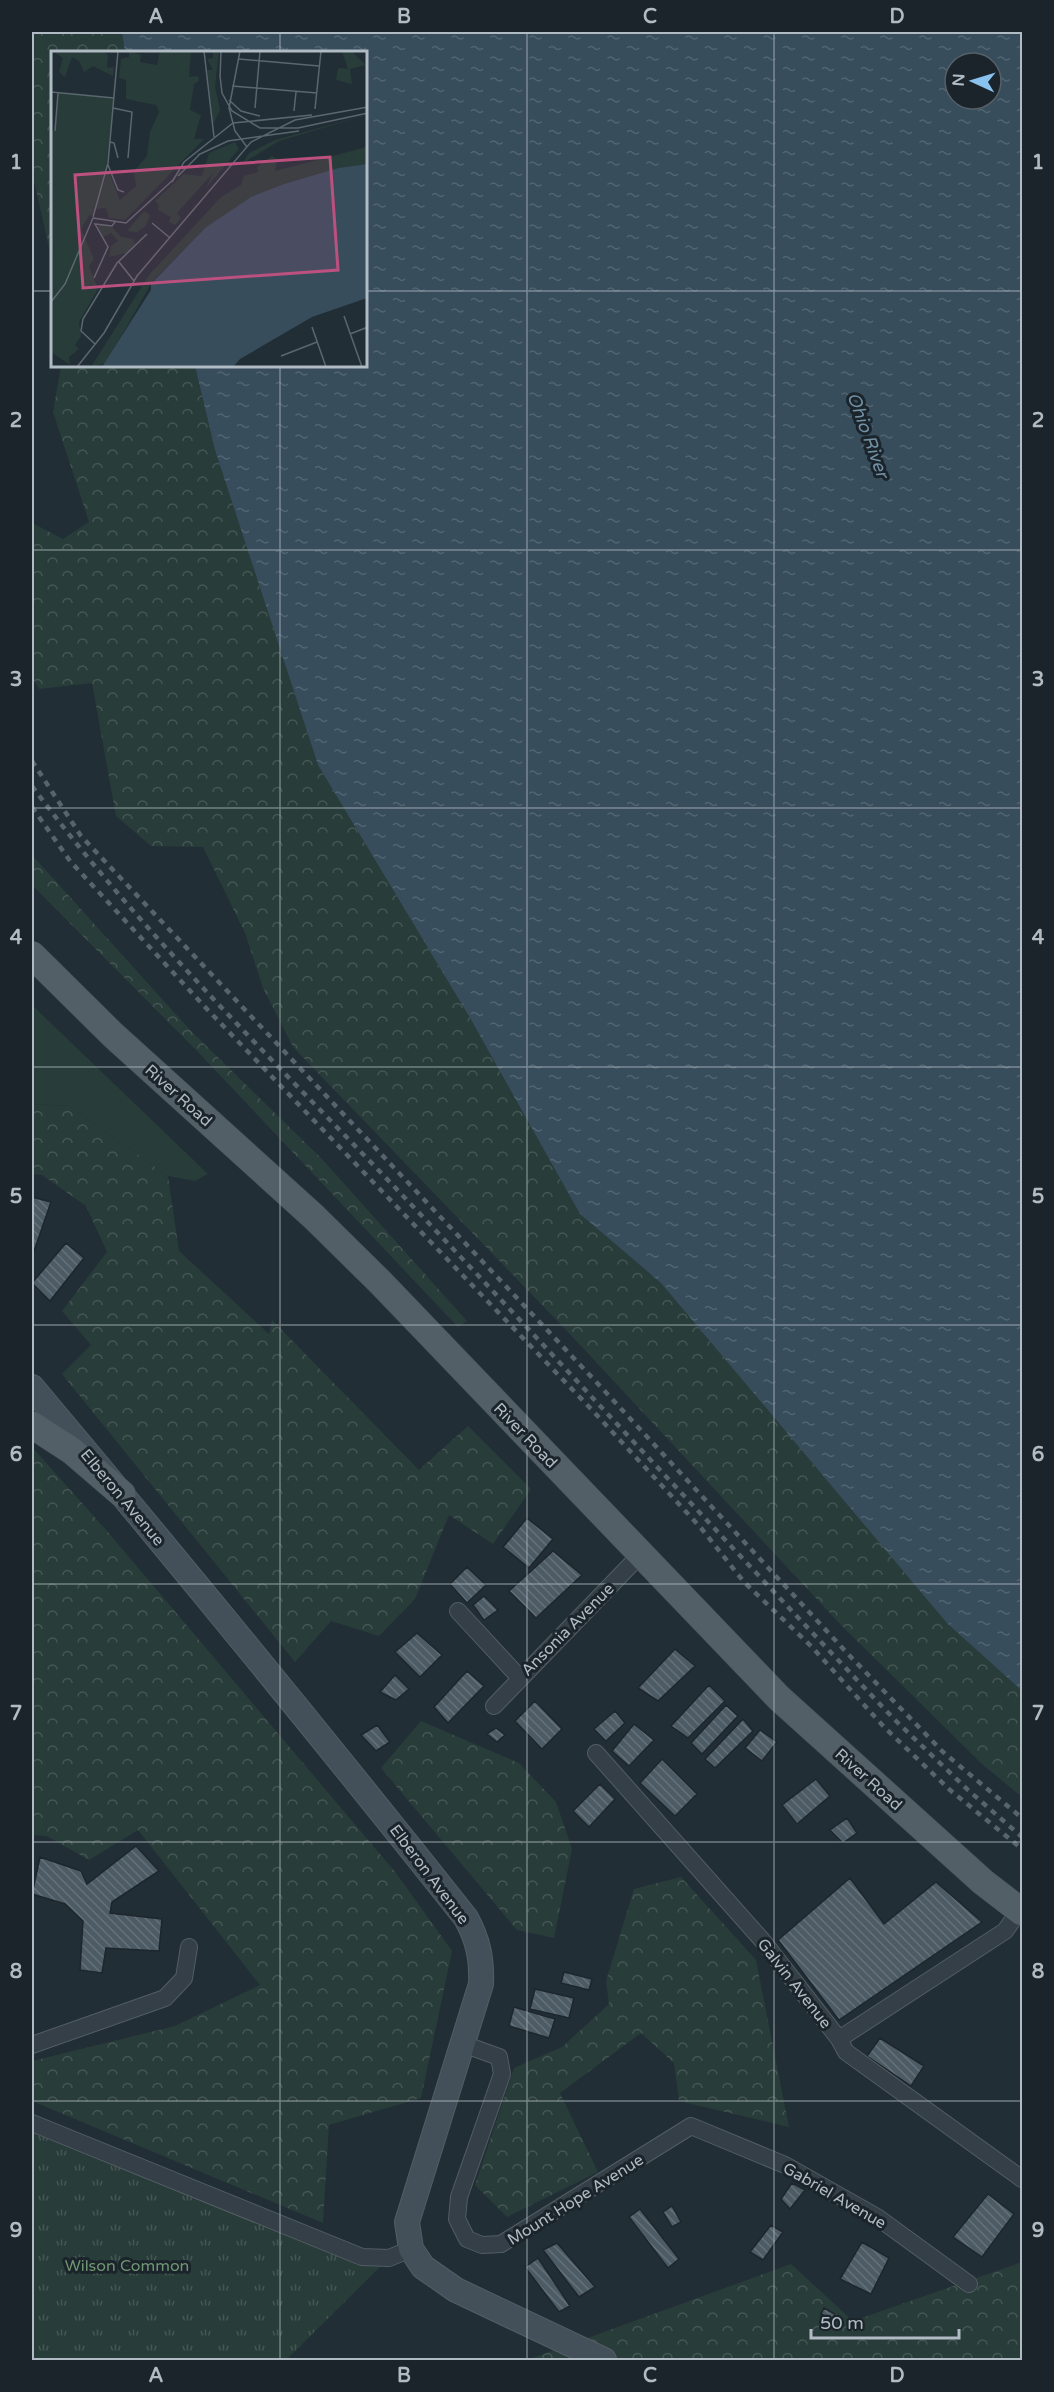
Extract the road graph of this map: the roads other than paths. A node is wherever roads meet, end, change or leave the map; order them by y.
1 (32, 955) edge
2 (32, 1388) edge
3 (32, 1425) edge
4 (122, 1494) junction
5 (641, 1554) junction
6 (458, 1611) dead end
7 (519, 1677) junction
8 (494, 1706) dead end
9 (596, 1754) dead end
10 (1021, 1911) edge
11 (189, 1947) dead end
12 (839, 2038) junction
13 (462, 2044) junction
14 (32, 2045) edge
15 (32, 2123) edge
16 (691, 2126) joint
17 (1023, 2179) edge
18 (411, 2249) junction
19 (969, 2284) dead end
20 (604, 2361) edge

1 - 5 main road, River Road
2 - 4 street, Elberon Avenue
3 - 4 main road
4 - 13 street, Elberon Avenue
5 - 7 street, Ansonia Avenue
5 - 10 main road, River Road
6 - 7 street
7 - 8 street, Ansonia Avenue
9 - 12 street, Galvin Avenue
10 - 12 street
11 - 14 street
12 - 17 street, Galvin Avenue
13 - 16 street, Mount Hope Avenue
13 - 18 street, Elberon Avenue
15 - 18 street
16 - 19 street, Gabriel Avenue
18 - 20 street

